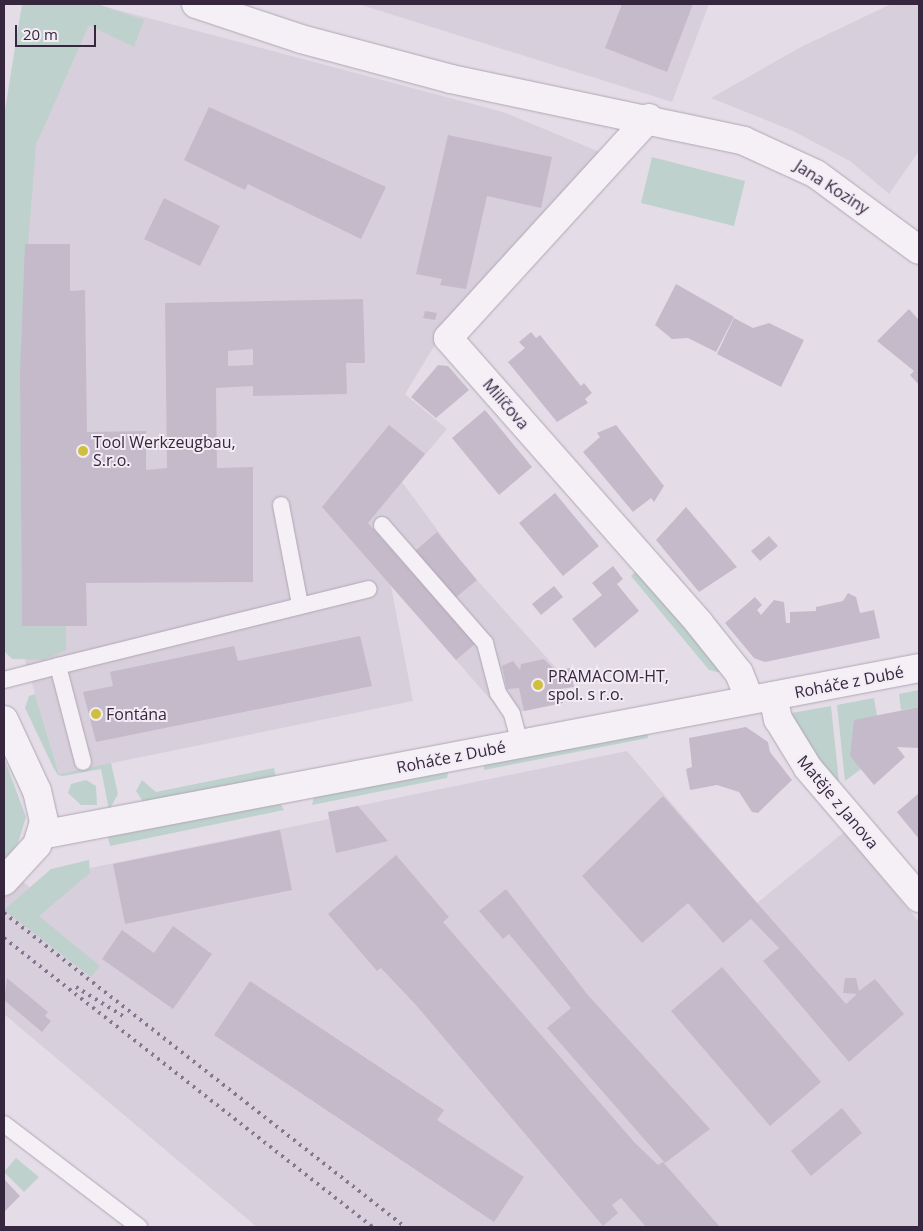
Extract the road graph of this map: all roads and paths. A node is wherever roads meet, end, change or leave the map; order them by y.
1 (196, 4) edge
2 (649, 118) junction
3 (919, 250) edge
4 (281, 505) dead end
5 (382, 524) dead end
6 (369, 589) dead end
7 (300, 605) junction
8 (58, 666) junction
9 (919, 668) edge
10 (4, 680) edge
11 (761, 698) junction
12 (4, 720) edge
13 (520, 744) junction
14 (83, 762) dead end
15 (41, 835) junction
16 (4, 881) edge
17 (919, 898) edge
18 (4, 1124) edge
19 (140, 1227) edge

1 - 2 street, Jana Koziny
2 - 3 street, Jana Koziny
2 - 11 street, Milíčova
4 - 7 lane
5 - 13 lane
6 - 7 lane
7 - 8 lane
8 - 10 lane
8 - 14 lane
9 - 11 street, Roháče z Dubé
11 - 13 street, Roháče z Dubé
11 - 17 street, Matěje z Janova
12 - 15 street
13 - 15 street, Roháče z Dubé
15 - 16 street
18 - 19 lane

